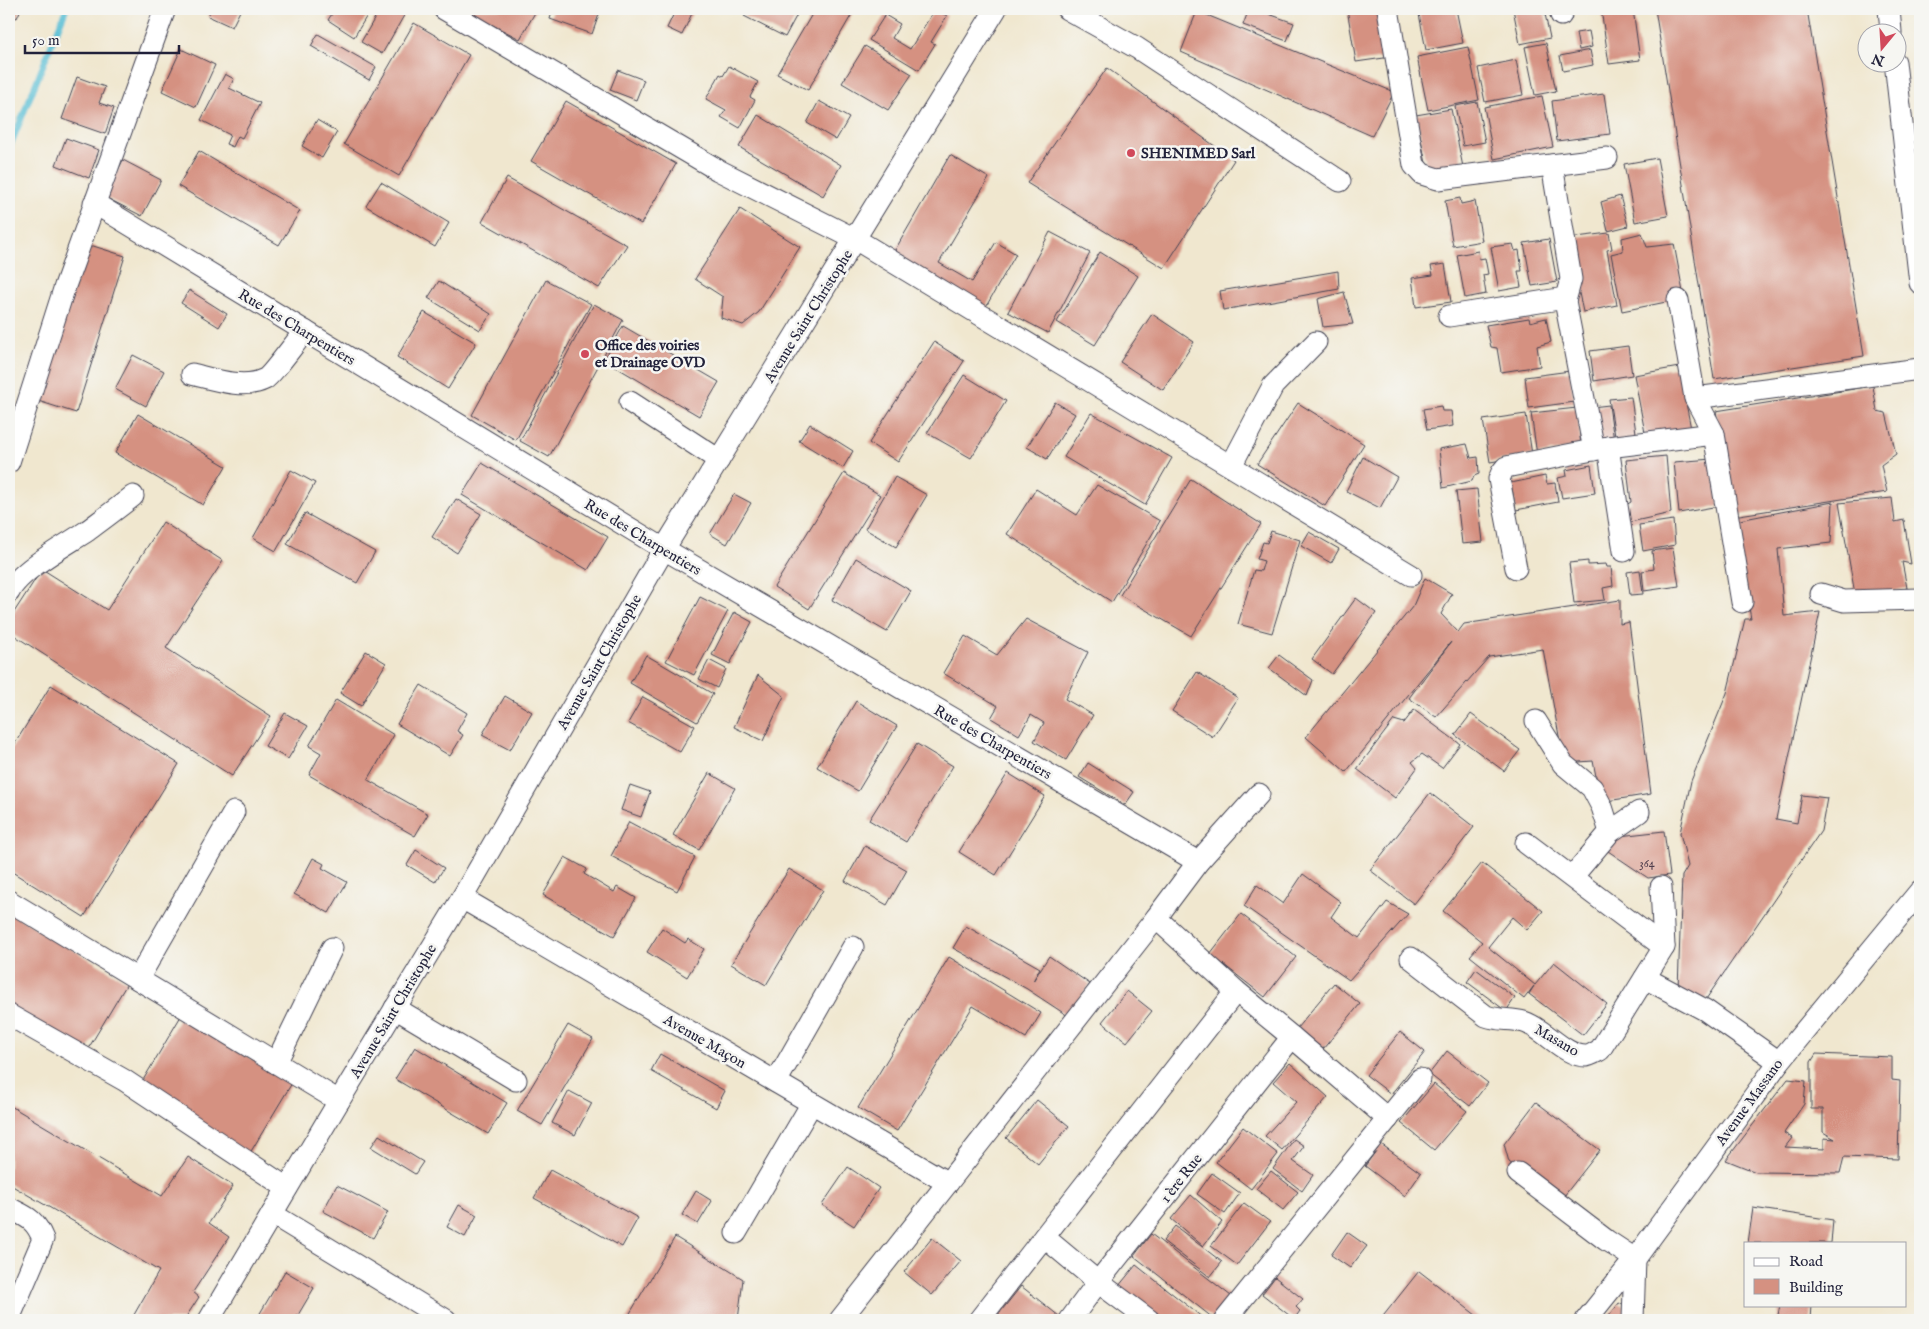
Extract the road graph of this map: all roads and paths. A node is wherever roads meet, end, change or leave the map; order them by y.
1 (165, 9) edge
2 (444, 9) edge
3 (996, 9) edge
4 (1067, 9) edge
5 (1388, 9) edge
6 (1889, 9) edge
7 (1890, 22) edge
8 (1896, 72) edge
9 (1607, 158) dead end
10 (1552, 165) junction
11 (1340, 181) dead end
12 (94, 203) junction
13 (855, 239) junction
14 (1920, 283) edge
15 (1678, 300) dead end
16 (1565, 301) junction
17 (1449, 316) dead end
18 (305, 331) junction
19 (1316, 342) dead end
20 (1920, 369) edge
21 (192, 374) dead end
22 (1695, 398) junction
23 (630, 402) dead end
24 (1714, 434) junction
25 (1601, 448) junction
26 (719, 460) junction
27 (9, 462) edge
28 (1231, 466) junction
29 (134, 496) dead end
30 (664, 549) junction
31 (1624, 550) dead end
32 (1516, 568) dead end
33 (1411, 575) dead end
34 (9, 592) edge
35 (1821, 594) dead end
36 (1920, 600) edge
37 (1742, 602) dead end
38 (1536, 721) dead end
39 (1259, 794) dead end
40 (234, 812) dead end
41 (1639, 812) dead end
42 (1610, 832) junction
43 (1526, 843) dead end
44 (1198, 862) junction
45 (1572, 877) junction
46 (1662, 887) dead end
47 (1920, 891) edge
48 (462, 898) junction
49 (9, 901) edge
50 (1156, 918) junction
51 (853, 947) dead end
52 (1664, 947) junction
53 (332, 948) dead end
54 (1411, 958) dead end
55 (1645, 978) junction
56 (138, 979) junction
57 (1236, 991) junction
58 (395, 1008) junction
59 (9, 1016) edge
60 (1292, 1037) junction
61 (1778, 1062) junction
62 (276, 1063) junction
63 (1420, 1079) dead end
64 (516, 1080) dead end
65 (776, 1082) junction
66 (339, 1100) junction
67 (812, 1103) junction
68 (1388, 1120) junction
69 (1518, 1173) dead end
70 (948, 1183) junction
71 (287, 1188) junction
72 (9, 1208) edge
73 (272, 1214) junction
74 (736, 1233) dead end
75 (1044, 1237) junction
76 (1635, 1259) junction
77 (1098, 1282) junction
78 (9, 1319) edge
79 (209, 1320) edge
80 (446, 1320) edge
81 (840, 1320) edge
82 (979, 1320) edge
83 (1070, 1320) edge
84 (1149, 1320) edge
85 (1225, 1320) edge
86 (1586, 1320) edge
87 (1634, 1320) edge

1 - 12 street
2 - 13 street
3 - 13 street, Avenue Saint Christophe
4 - 11 street
5 - 10 street
6 - 7 street
8 - 14 street
9 - 10 street
10 - 16 street
12 - 18 street, Rue des Charpentiers
12 - 27 street
13 - 26 street, Avenue Saint Christophe
13 - 28 street
15 - 22 street
16 - 17 street
16 - 25 street
18 - 21 street
18 - 30 street, Rue des Charpentiers
19 - 28 street
20 - 22 street
22 - 24 street
23 - 26 street
24 - 25 street
24 - 37 street
25 - 31 street
25 - 32 street
26 - 30 street, Avenue Saint Christophe
28 - 33 street
29 - 34 street
30 - 44 street, Rue des Charpentiers
30 - 48 street, Avenue Saint Christophe
35 - 36 street
38 - 42 street
39 - 44 street
40 - 56 street
41 - 42 street
42 - 45 street
43 - 45 street
44 - 50 street
45 - 52 street
46 - 52 street
47 - 61 street, Avenue Massano
48 - 58 street, Avenue Saint Christophe
48 - 65 street, Avenue Maçon
49 - 56 street
50 - 57 street
50 - 70 street
51 - 65 street
52 - 55 street, Masano
53 - 62 street
54 - 55 street, Masano
55 - 61 street
56 - 62 street
57 - 60 street
57 - 75 street
58 - 64 street
58 - 66 street, Avenue Saint Christophe
59 - 71 street
60 - 68 street
60 - 77 street, 1 ère Rue
61 - 76 street, Avenue Massano
62 - 66 street
63 - 68 street
65 - 67 street, Avenue Maçon
66 - 71 street, Avenue Saint Christophe
67 - 70 street, Avenue Maçon
67 - 74 street
68 - 85 street
69 - 76 street
70 - 81 street
71 - 73 street, Avenue Saint Christophe
72 - 78 street
73 - 79 street, Avenue Saint Christophe
73 - 80 street
75 - 77 street
75 - 82 street
76 - 86 street, Avenue Massano
76 - 87 street
77 - 83 street, 1 ère Rue
77 - 84 street

